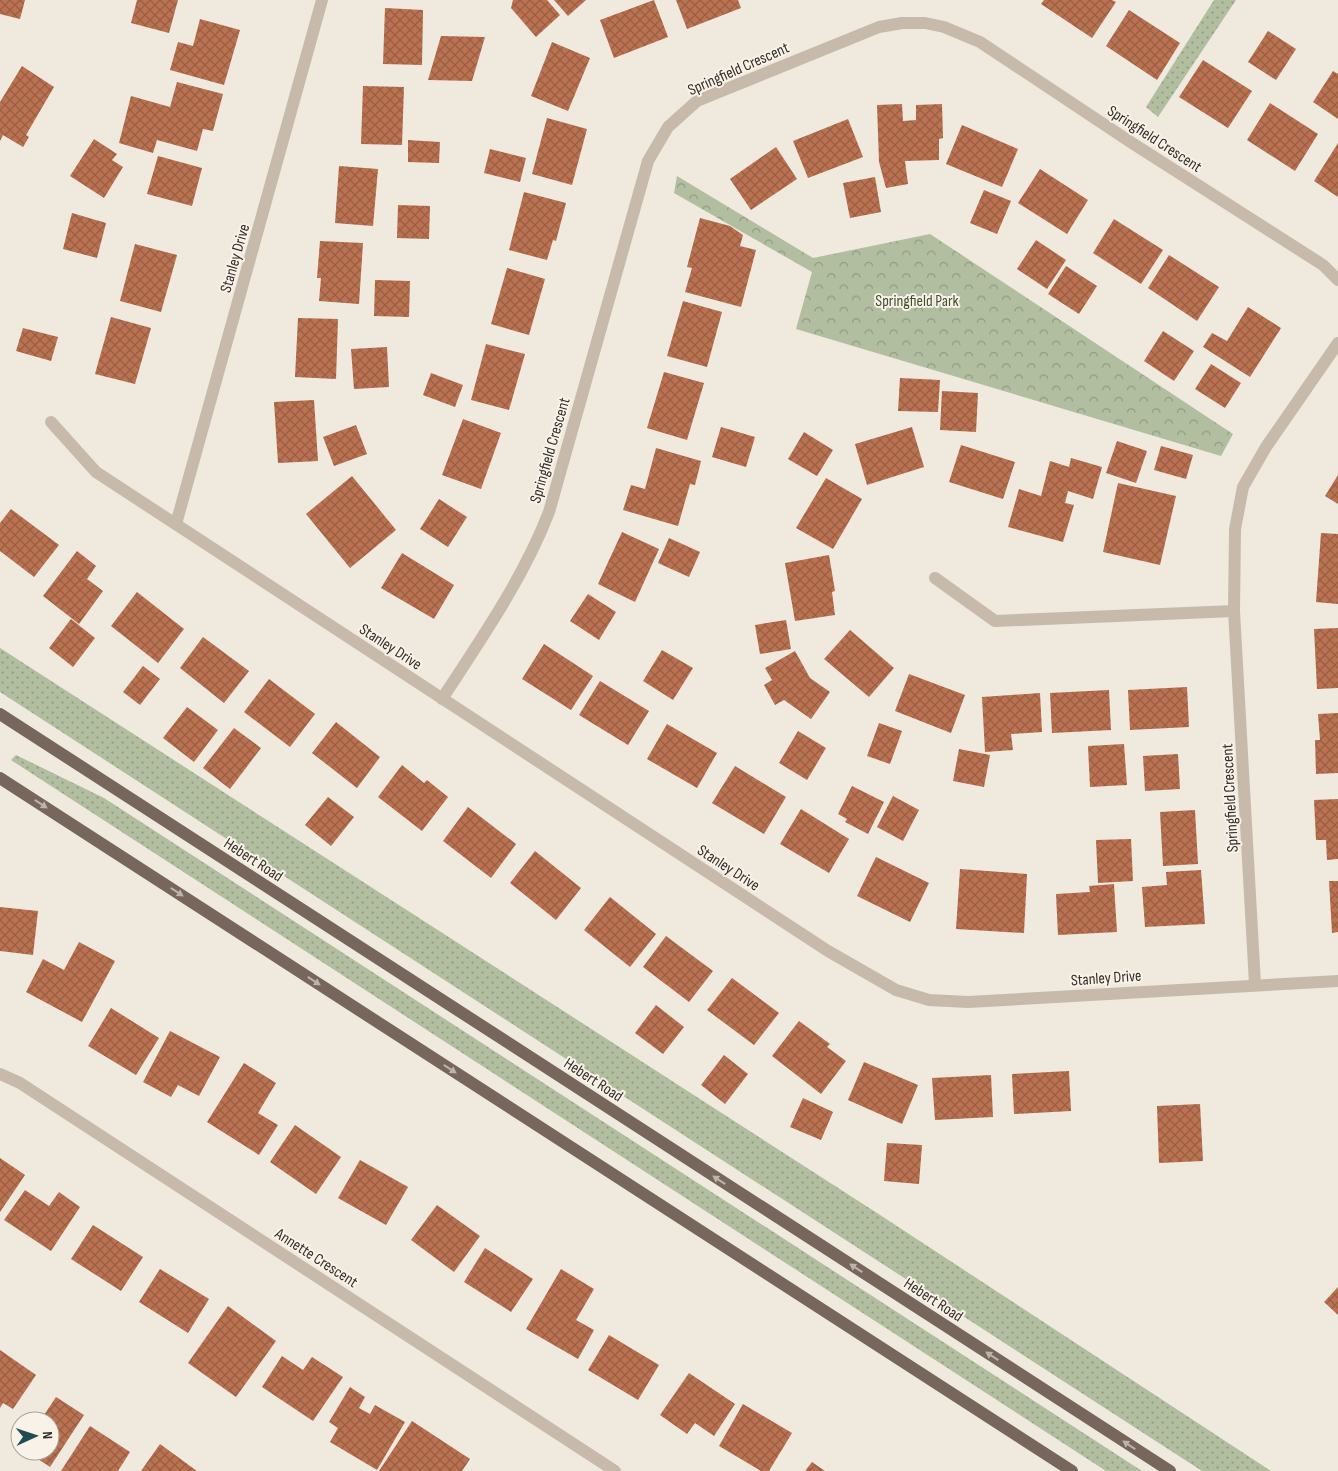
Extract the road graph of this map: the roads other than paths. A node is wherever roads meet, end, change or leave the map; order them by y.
1 (322, 0) edge
2 (1338, 280) edge
3 (1338, 343) edge
4 (51, 422) dead end
5 (176, 524) junction
6 (935, 578) dead end
7 (1234, 611) junction
8 (442, 699) junction
9 (0, 714) edge
10 (0, 778) edge
11 (1338, 981) edge
12 (1255, 984) junction
13 (0, 1074) edge
14 (615, 1471) edge
15 (1072, 1471) edge
16 (1170, 1471) edge

1 - 5 street, Stanley Drive
2 - 8 street, Springfield Crescent
3 - 7 street, Springfield Crescent
4 - 5 street, Stanley Drive
5 - 8 street, Stanley Drive
6 - 7 street
7 - 12 street, Springfield Crescent
8 - 12 street, Stanley Drive
16 -> 9 main road, Hebert Road
10 -> 15 main road
11 - 12 street, Stanley Drive
13 - 14 street, Annette Crescent

